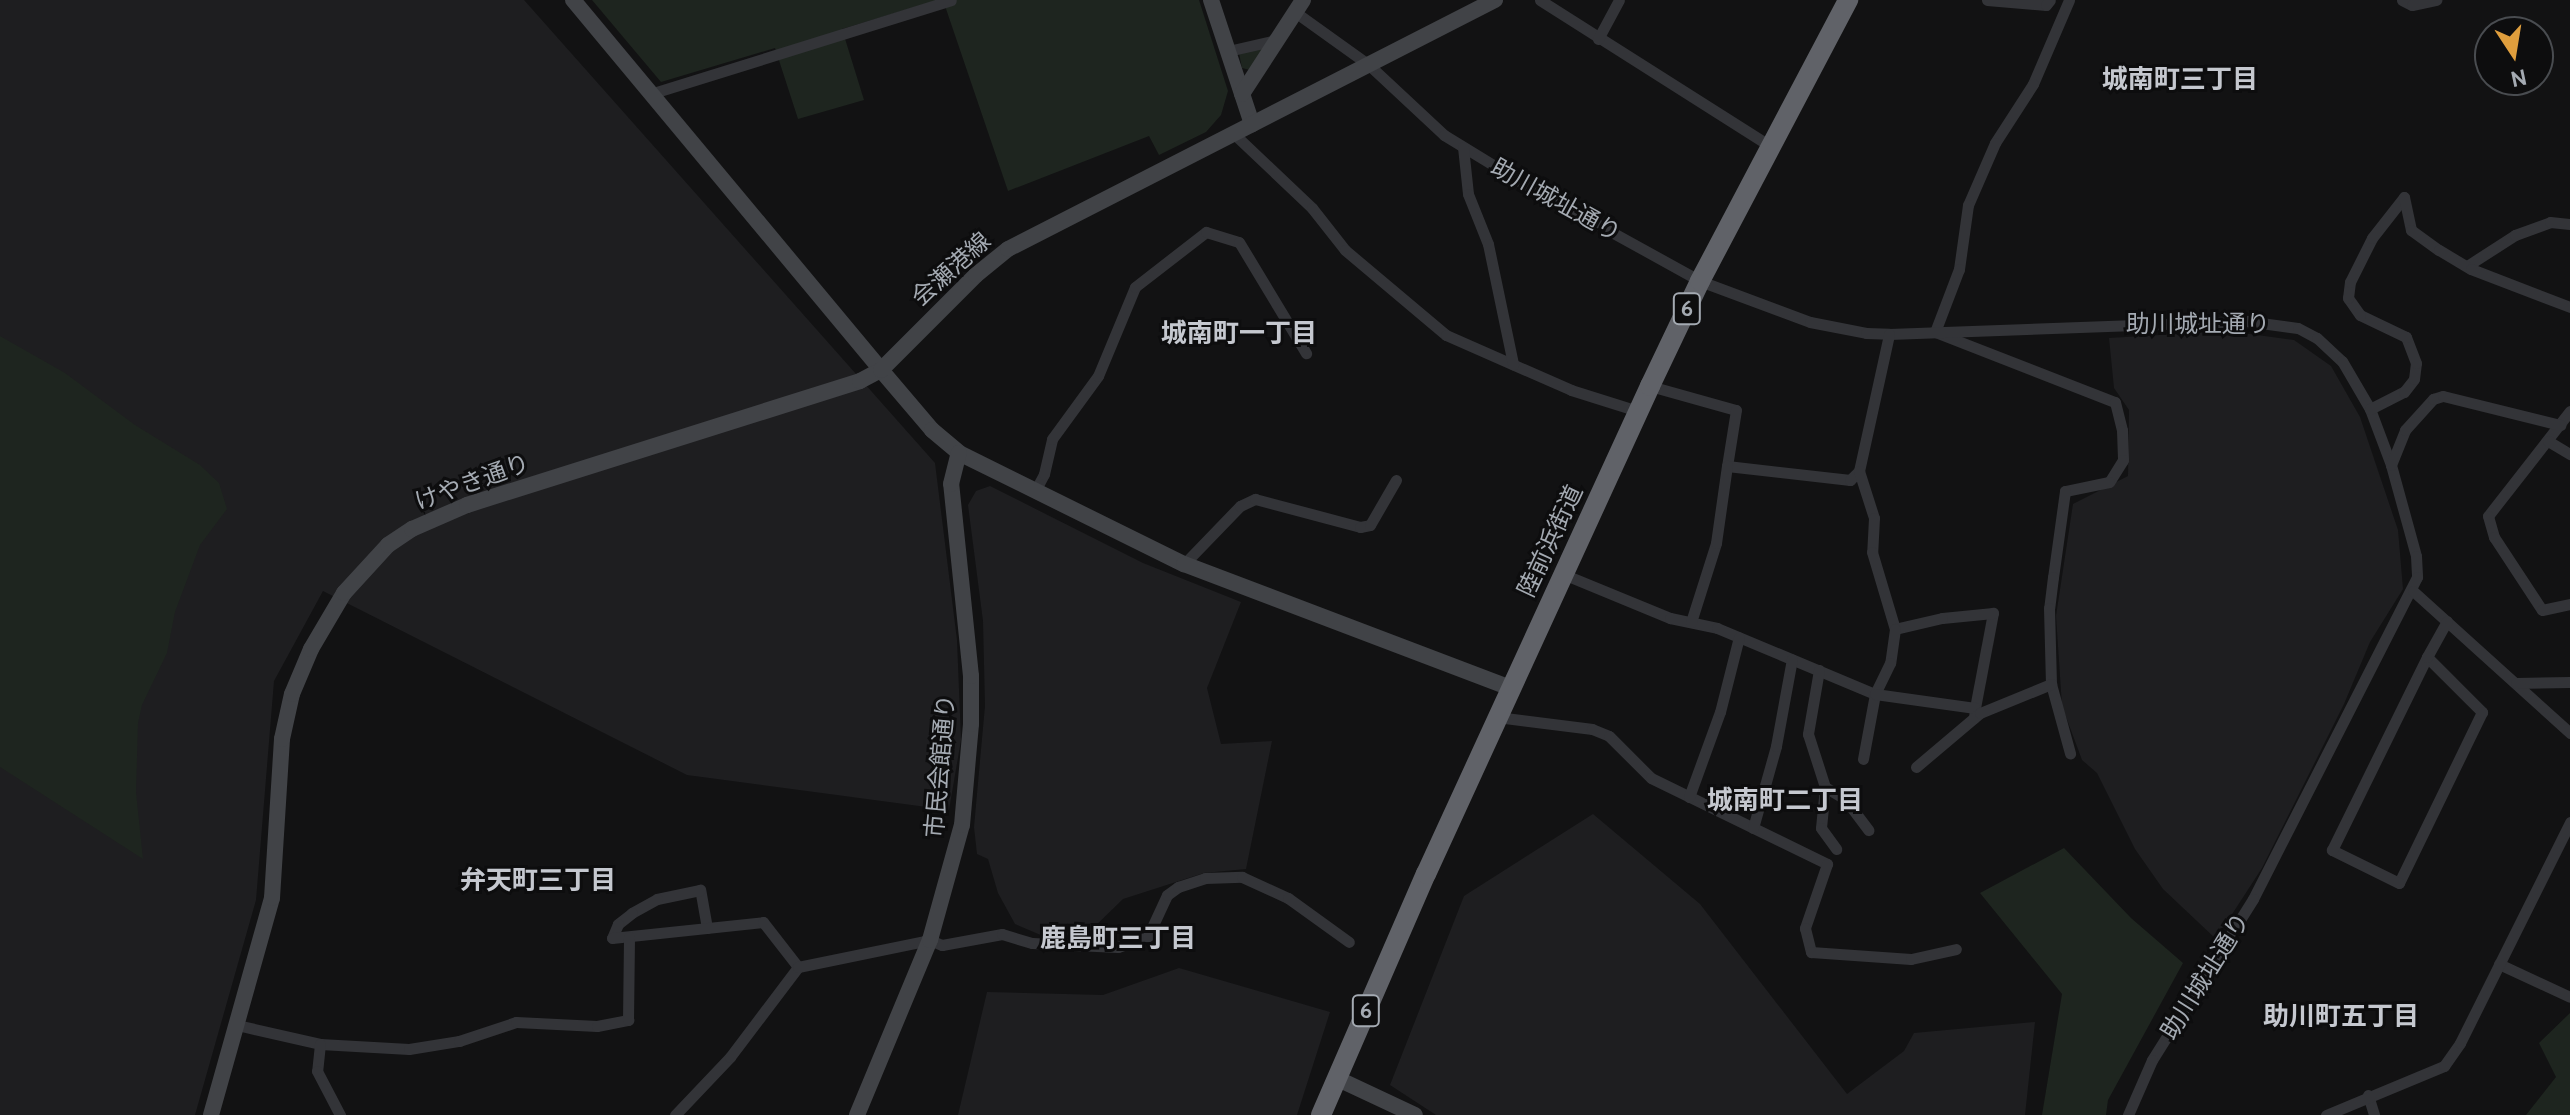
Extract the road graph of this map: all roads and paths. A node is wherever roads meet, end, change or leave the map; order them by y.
1 (573, 0) edge
2 (951, 0) edge
3 (1211, 0) edge
4 (1495, 0) edge
5 (1540, 0) edge
6 (1619, 0) edge
7 (1848, 0) edge
8 (1987, 0) edge
9 (2050, 0) edge
10 (2069, 0) edge
11 (2402, 0) edge
12 (2436, 0) edge
13 (1299, 6) edge
14 (1598, 39) junction
15 (1277, 40) junction
16 (1228, 51) junction
17 (1369, 65) junction
18 (650, 94) junction
19 (1242, 94) junction
20 (1252, 124) junction
21 (1233, 133) junction
22 (1770, 146) junction
23 (1463, 147) junction
24 (2570, 224) edge
25 (2467, 266) junction
26 (1700, 281) junction
27 (2570, 307) edge
28 (1935, 332) junction
29 (1889, 334) junction
30 (1306, 353) dead end
31 (1513, 364) junction
32 (881, 370) junction
33 (1650, 386) junction
34 (2370, 409) junction
35 (1638, 411) junction
36 (2570, 411) edge
37 (2560, 425) junction
38 (2548, 441) junction
39 (959, 453) junction
40 (2570, 454) edge
41 (2391, 465) junction
42 (1727, 466) junction
43 (1859, 471) junction
44 (1396, 480) dead end
45 (1035, 491) junction
46 (1184, 564) junction
47 (1563, 574) junction
48 (2413, 591) junction
49 (2570, 604) edge
50 (2447, 621) junction
51 (1691, 622) junction
52 (1895, 629) junction
53 (1739, 637) junction
54 (2427, 657) junction
55 (1792, 659) junction
56 (1819, 670) junction
57 (2570, 682) edge
58 (2516, 683) junction
59 (2051, 684) junction
60 (1511, 688) junction
61 (1875, 694) junction
62 (1974, 713) junction
63 (1497, 717) junction
64 (2570, 733) edge
65 (2070, 753) dead end
66 (1863, 759) dead end
67 (1916, 767) dead end
68 (1825, 787) junction
69 (1689, 797) junction
70 (2570, 822) edge
71 (1753, 828) junction
72 (1868, 830) dead end
73 (1836, 849) dead end
74 (707, 928) junction
75 (629, 937) junction
76 (930, 940) junction
77 (1349, 942) dead end
78 (1956, 949) dead end
79 (2499, 964) junction
80 (798, 967) junction
81 (2570, 997) edge
82 (237, 1025) junction
83 (320, 1044) junction
84 (1336, 1078) junction
85 (2368, 1095) junction
86 (211, 1115) edge
87 (340, 1115) edge
88 (675, 1115) edge
89 (857, 1115) edge
90 (1321, 1115) edge
91 (1415, 1115) edge
92 (2128, 1115) edge
93 (2326, 1115) edge
94 (2374, 1115) edge

1 - 18 street
2 - 18 street
3 - 16 street
4 - 17 street, 会瀬港線
5 - 14 street
6 - 14 street
7 - 22 highway, 陸前浜街道 / 6
8 - 9 street
10 - 28 street
11 - 12 street
13 - 15 street
13 - 17 street, 助川城址通り
14 - 22 street
15 - 16 street
15 - 19 street
16 - 19 street
17 - 20 street, 会瀬港線
17 - 23 street, 助川城址通り
18 - 32 street
19 - 20 street
20 - 21 street, 会瀬港線
21 - 31 street
21 - 32 street, 会瀬港線
22 - 26 highway, 陸前浜街道 / 6
23 - 26 street, 助川城址通り
23 - 31 street
24 - 25 street
25 - 27 street
25 - 34 street
26 - 29 street, 助川城址通り
26 - 33 highway, 陸前浜街道 / 6
28 - 29 street, 助川城址通り
28 - 34 street, 助川城址通り
28 - 59 street
29 - 43 street
30 - 45 street
31 - 35 street
32 - 39 street
32 - 82 street, けやき通り
33 - 35 highway, 陸前浜街道 / 6
33 - 42 street
34 - 41 street, 助川城址通り
35 - 47 highway, 陸前浜街道 / 6
36 - 37 street
37 - 38 street
37 - 41 street
38 - 40 street
38 - 49 street
39 - 45 street
39 - 76 street, 市民会館通り
41 - 48 street, 助川城址通り
42 - 43 street
42 - 51 street
43 - 52 street
44 - 46 street
45 - 46 street
46 - 60 street
47 - 51 street
47 - 60 highway, 陸前浜街道 / 6
48 - 50 street
48 - 92 street, 助川城址通り
50 - 54 street
50 - 58 street
51 - 53 street
52 - 61 street
52 - 62 street
53 - 55 street
53 - 69 street
54 - 54 street
55 - 56 street
55 - 71 street
56 - 61 street
56 - 68 street
57 - 58 street
58 - 64 street
59 - 62 street
59 - 65 street
60 - 63 highway, 陸前浜街道 / 6
61 - 62 street
61 - 66 street
62 - 67 street
63 - 69 street
63 - 84 highway, 陸前浜街道 / 6
68 - 72 street
68 - 73 street
69 - 71 street
70 - 79 street
71 - 78 street
74 - 75 street
74 - 75 street
74 - 80 street
75 - 83 street
76 - 77 street
76 - 80 street
76 - 89 street, 市民会館通り
79 - 81 street
79 - 85 street
80 - 88 street
82 - 83 street
82 - 86 street, けやき通り
83 - 87 street
84 - 90 highway, 陸前浜街道 / 6
84 - 91 street
85 - 93 street
85 - 94 street

